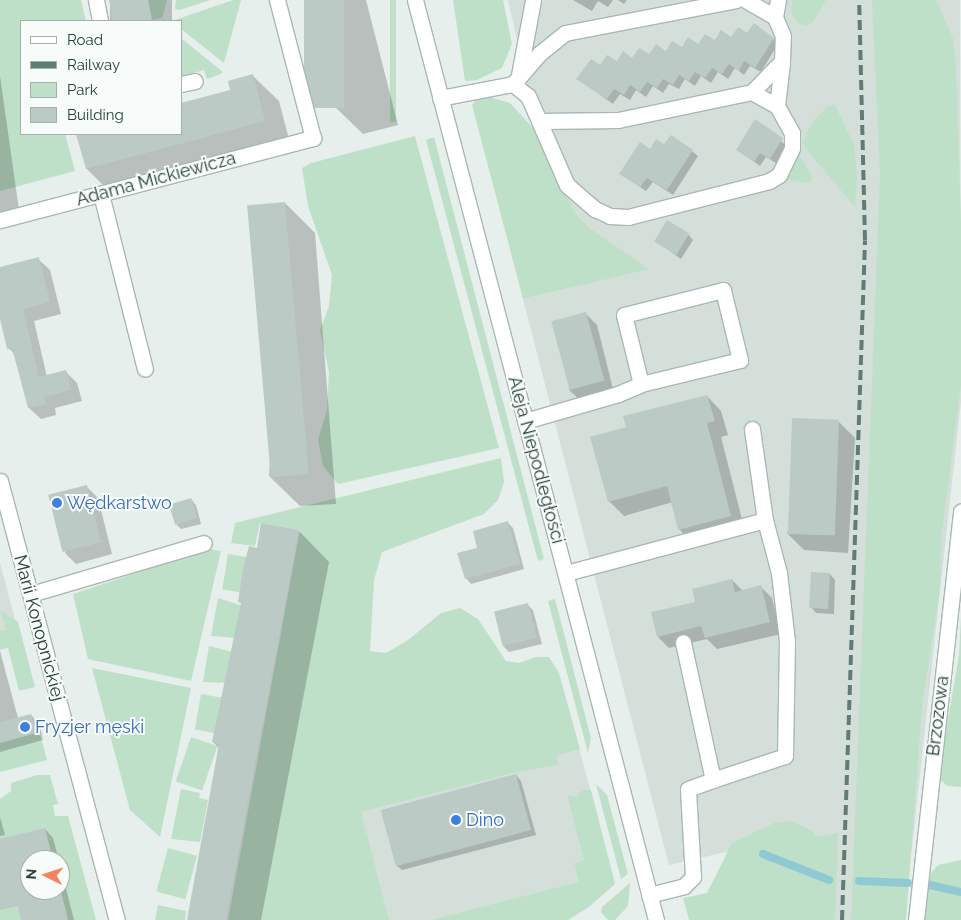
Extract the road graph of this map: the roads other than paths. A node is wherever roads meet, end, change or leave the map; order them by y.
1 (96, 0) edge
2 (277, 0) edge
3 (415, 0) edge
4 (533, 0) edge
5 (736, 0) edge
6 (745, 0) edge
7 (778, 0) edge
8 (775, 17) junction
9 (100, 20) edge
10 (782, 61) junction
11 (516, 81) junction
12 (752, 92) junction
13 (440, 98) junction
14 (778, 106) junction
15 (539, 121) junction
16 (101, 194) junction
17 (0, 220) edge
18 (145, 369) dead end
19 (640, 384) junction
20 (525, 421) junction
21 (752, 429) dead end
22 (0, 481) edge
23 (961, 511) edge
24 (765, 520) junction
25 (960, 529) edge
26 (204, 543) dead end
27 (566, 573) junction
28 (31, 594) junction
29 (682, 642) dead end
30 (713, 780) junction
31 (649, 895) junction
32 (117, 920) edge
33 (656, 920) edge
34 (916, 920) edge

1 - 9 street
2 - 16 street, Adama Mickiewicza
3 - 13 street, Aleja Niepodległości
4 - 11 street
5 - 11 street
6 - 8 street
7 - 8 street
8 - 10 street
10 - 12 street
10 - 14 street
11 - 13 street
11 - 15 street
12 - 14 street
12 - 15 street
13 - 20 street, Aleja Niepodległości
14 - 15 street
16 - 17 street, Adama Mickiewicza
16 - 18 street
19 - 19 street
19 - 20 street
20 - 27 street, Aleja Niepodległości
21 - 24 street
22 - 28 street, Marii Konopnickiej
23 - 25 street, Brzozowa
24 - 27 street
24 - 30 street
25 - 34 street, Brzozowa
26 - 28 street
27 - 31 street, Aleja Niepodległości
28 - 32 street, Marii Konopnickiej
29 - 30 street
30 - 31 street
31 - 33 street, Aleja Niepodległości

